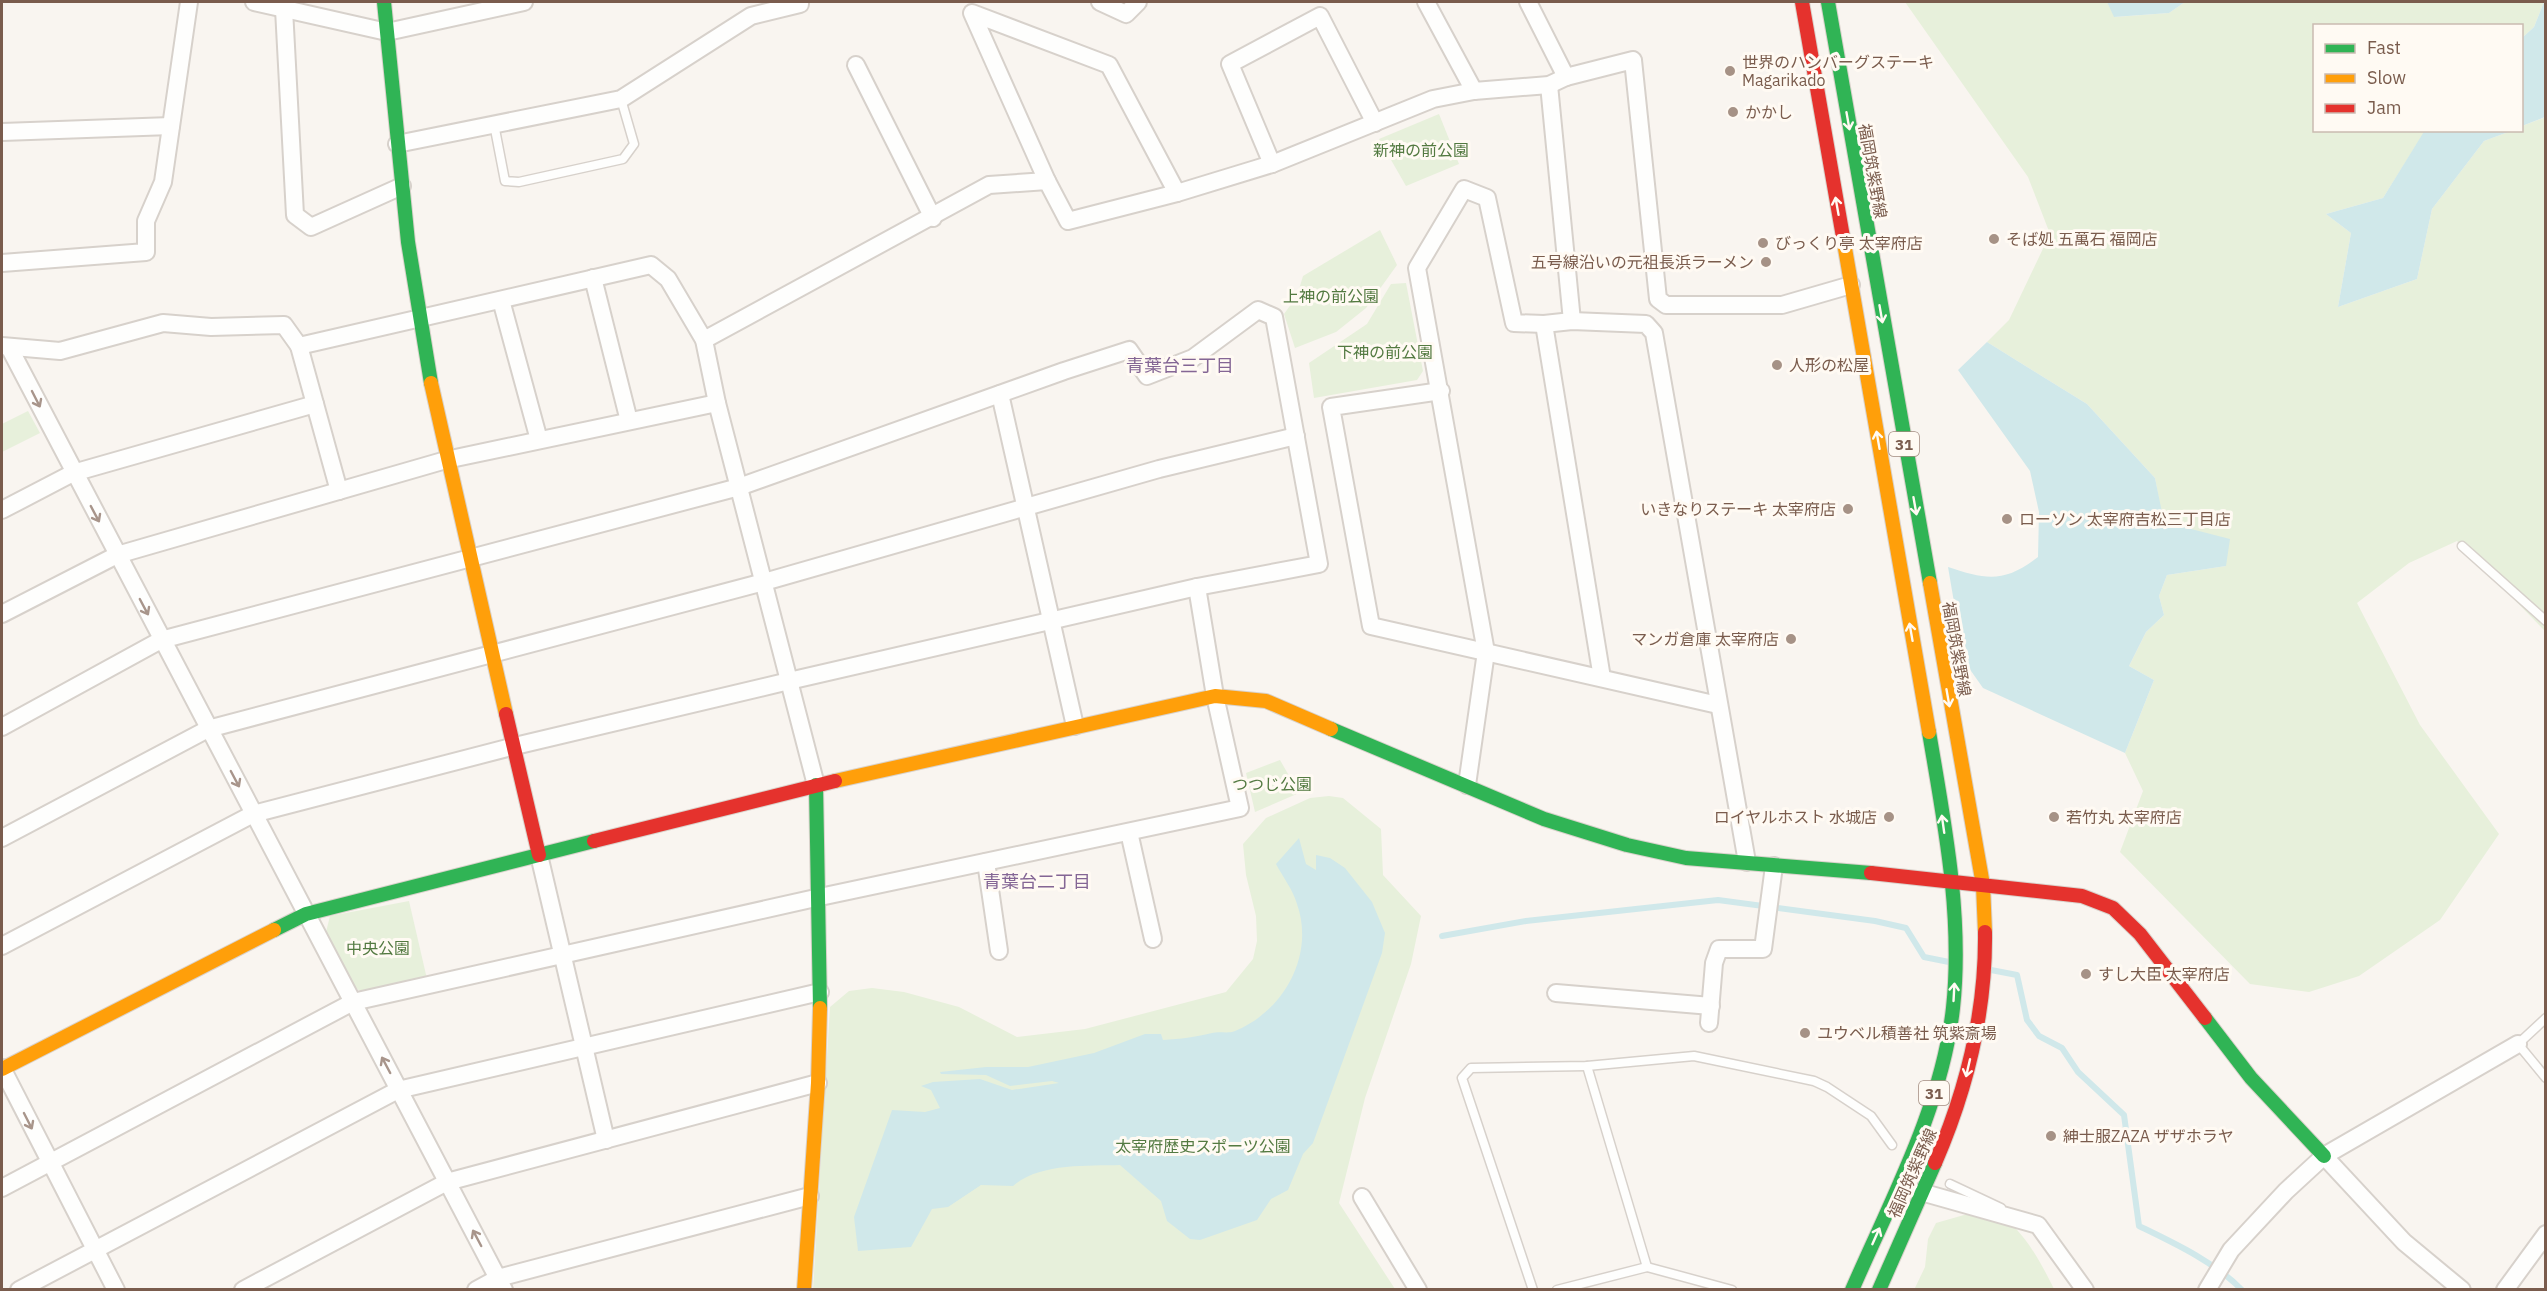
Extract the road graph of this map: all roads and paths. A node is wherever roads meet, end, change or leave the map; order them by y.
1 (189, 2) edge
2 (254, 2) edge
3 (384, 2) edge
4 (524, 2) edge
5 (800, 2) edge
6 (1100, 2) edge
7 (1138, 2) edge
8 (1426, 2) edge
9 (1528, 2) edge
10 (1802, 2) edge
11 (1828, 2) edge
12 (284, 9) junction
13 (387, 32) junction
14 (856, 65) dead end
15 (1566, 77) junction
16 (1549, 85) junction
17 (1474, 91) junction
18 (621, 99) junction
19 (1375, 123) junction
20 (494, 124) junction
21 (171, 126) junction
22 (2, 132) edge
23 (397, 144) junction
24 (1272, 164) junction
25 (1047, 181) junction
26 (402, 186) junction
27 (1177, 193) junction
28 (933, 218) junction
29 (2, 263) edge
30 (593, 278) junction
31 (1851, 285) junction
32 (501, 300) junction
33 (419, 318) junction
34 (1572, 321) junction
35 (1544, 324) junction
36 (704, 340) junction
37 (5, 346) edge
38 (299, 346) junction
39 (1441, 391) junction
40 (1000, 393) junction
41 (717, 403) junction
42 (315, 404) junction
43 (629, 421) junction
44 (1296, 436) junction
45 (539, 440) junction
46 (446, 460) junction
47 (73, 473) junction
48 (739, 487) junction
49 (339, 491) junction
50 (1026, 505) junction
51 (2, 510) edge
52 (2462, 546) dead end
53 (117, 555) junction
54 (468, 559) junction
55 (764, 582) junction
56 (1197, 587) junction
57 (2, 615) edge
58 (1052, 621) junction
59 (2546, 621) edge
60 (161, 640) junction
61 (1486, 652) junction
62 (492, 654) junction
63 (1602, 678) junction
64 (789, 681) junction
65 (1215, 696) junction
66 (1718, 705) junction
67 (1075, 726) junction
68 (2, 727) edge
69 (208, 729) junction
70 (515, 746) junction
71 (816, 785) junction
72 (1467, 785) junction
73 (253, 814) junction
74 (1129, 832) junction
75 (2, 838) edge
76 (539, 855) junction
77 (986, 862) junction
78 (1747, 862) junction
79 (1774, 866) junction
80 (1952, 882) junction
81 (1983, 885) junction
82 (820, 897) junction
83 (306, 914) junction
84 (1153, 939) dead end
85 (2, 946) edge
86 (999, 951) dead end
87 (563, 957) junction
88 (820, 992) junction
89 (1556, 993) dead end
90 (353, 1002) junction
91 (2546, 1018) edge
92 (2518, 1044) junction
93 (584, 1045) junction
94 (1587, 1066) junction
95 (2, 1069) edge
96 (2546, 1078) edge
97 (818, 1083) junction
98 (399, 1090) junction
99 (606, 1140) junction
100 (1892, 1144) dead end
101 (2324, 1156) junction
102 (50, 1162) junction
103 (447, 1182) junction
104 (1950, 1184) dead end
105 (2, 1188) edge
106 (1922, 1192) junction
107 (810, 1196) junction
108 (1362, 1197) dead end
109 (2038, 1225) junction
110 (2546, 1234) edge
111 (94, 1249) junction
112 (1647, 1267) junction
113 (501, 1284) edge
114 (19, 1290) edge
115 (116, 1290) edge
116 (243, 1290) edge
117 (476, 1290) edge
118 (804, 1290) edge
119 (1418, 1290) edge
120 (1533, 1290) edge
121 (1557, 1290) edge
122 (1732, 1290) edge
123 (1852, 1290) edge
124 (1879, 1290) edge
125 (2085, 1290) edge
126 (2207, 1290) edge
127 (2462, 1290) edge
128 (2505, 1290) edge

1 - 21 street
2 - 12 street
3 - 13 street
4 - 13 street
5 - 18 street
6 - 7 street
8 - 17 street
9 - 15 street
31 -> 10 street, 福岡筑紫野線 / 31
11 -> 81 street, 福岡筑紫野線 / 31
12 - 13 street
12 - 26 street
13 - 23 street
14 - 28 street
15 - 16 street
15 - 31 street
16 - 17 street
16 - 34 street
17 - 19 street
18 - 20 street
18 - 20 lane
19 - 24 street
19 - 24 street
20 - 23 street
21 - 22 street
21 - 29 street
23 - 26 street
24 - 27 street
25 - 27 street
25 - 27 street
25 - 28 street
26 - 33 street
28 - 36 street
30 - 32 street
30 - 36 street
30 - 43 street
80 -> 31 street, 福岡筑紫野線 / 31
32 - 33 street
32 - 45 street
33 - 38 street
33 - 46 street
34 - 35 street
34 - 66 street
35 - 39 street
35 - 63 street
36 - 41 street
37 - 38 street
37 -> 47 street
38 - 42 street
39 - 61 street
39 - 61 street
40 - 44 street
40 - 48 street
40 - 50 street
41 - 43 street
41 - 48 street
42 - 47 street
42 - 49 street
43 - 45 street
44 - 50 street
44 - 56 street
45 - 46 street
46 - 49 street
46 - 54 street
47 - 51 street
47 -> 53 street
48 - 54 street
48 - 55 street
49 - 53 street
50 - 55 street
50 - 58 street
52 - 59 lane
53 - 57 street
53 -> 60 street
54 - 60 street
54 - 62 street
55 - 62 street
55 - 64 street
56 - 58 street
56 - 65 street
58 - 64 street
58 - 67 street
60 - 68 street
60 - 69 street
61 - 63 street
61 - 72 street
62 - 69 street
62 - 70 street
63 - 66 street
64 - 70 street
64 - 71 street
65 - 67 street
65 - 72 street
65 - 74 street
66 - 78 street
67 - 71 street
69 -> 73 street
69 - 75 street
70 - 73 street
70 - 76 street
71 - 76 street
71 - 82 street
72 - 78 street
73 - 83 street
73 - 85 street
74 - 77 street
74 - 84 street
76 - 83 street
76 - 87 street
77 - 82 street
77 - 86 street
78 - 79 street
79 - 80 street
79 - 89 street
80 - 81 street
123 -> 80 street, 福岡筑紫野線 / 31
81 - 101 street
81 -> 106 street, 福岡筑紫野線 / 31
82 - 87 street
82 - 88 street
83 - 90 street
83 - 95 street
87 - 90 street
87 - 93 street
88 - 93 street
88 - 97 street
98 -> 90 street
90 - 102 street
91 - 92 lane
92 - 96 lane
92 - 101 street
93 - 98 street
93 - 99 street
94 - 100 lane
94 - 112 lane
94 - 120 lane
95 -> 102 street
97 - 99 street
97 - 107 street
98 - 103 street
98 - 111 street
99 - 103 street
101 - 126 street
101 - 127 street
102 - 105 street
102 - 111 street
113 -> 103 street
103 - 116 street
104 - 109 lane
106 - 109 street
106 - 124 street, 福岡筑紫野線 / 31
107 - 113 street
107 - 118 street
108 - 119 street
109 - 125 street
110 - 128 street
111 - 114 street
111 - 115 street
112 - 121 lane
112 - 122 lane
113 - 117 street

